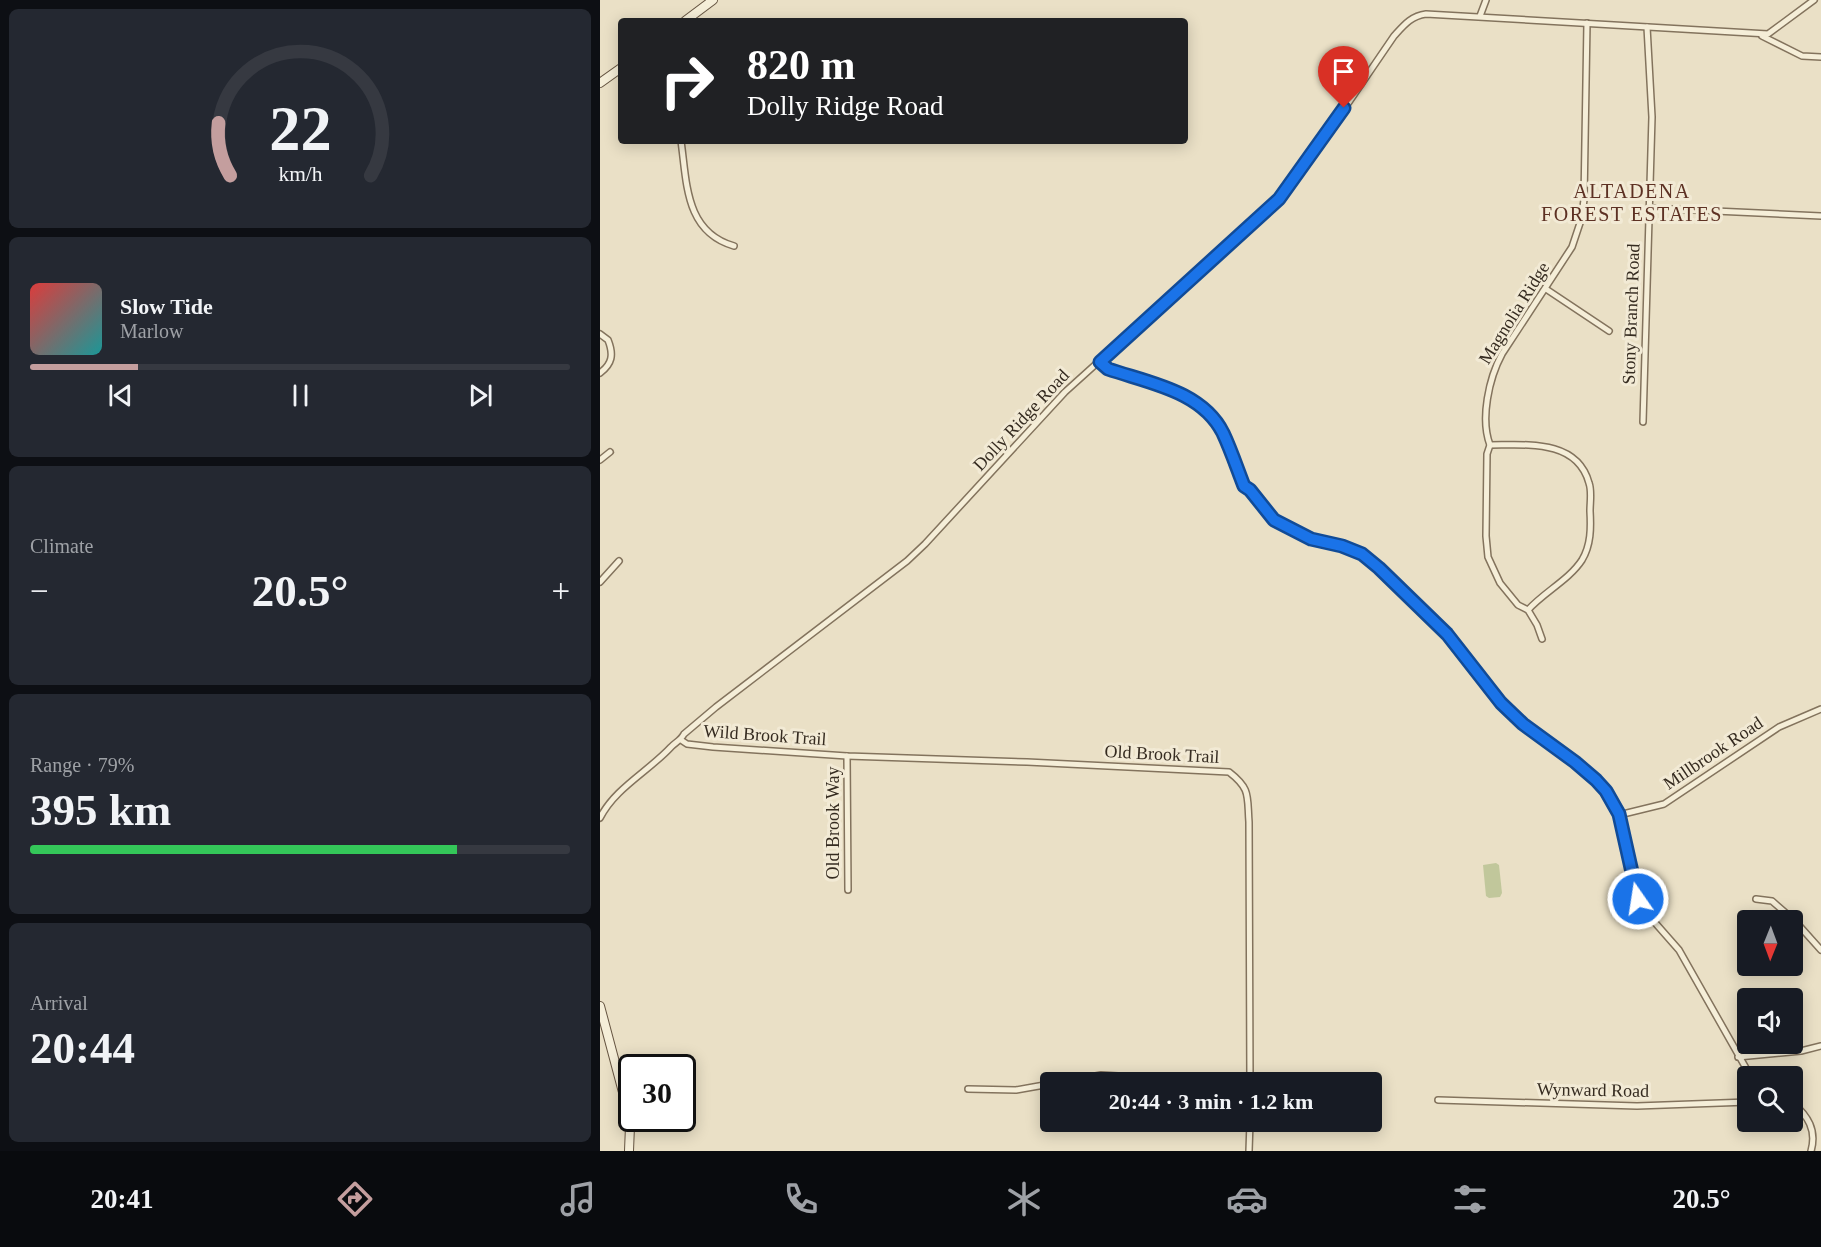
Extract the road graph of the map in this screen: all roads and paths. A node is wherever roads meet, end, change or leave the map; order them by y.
1 (713, 0) edge
2 (1486, 0) edge
3 (1814, 0) edge
4 (1480, 16) junction
5 (689, 18) edge
6 (1587, 23) junction
7 (1647, 27) junction
8 (1758, 34) junction
9 (1821, 57) edge
10 (618, 70) edge
11 (600, 83) edge
12 (681, 144) edge
13 (1650, 208) junction
14 (1821, 216) edge
15 (734, 246) dead end
16 (1546, 289) junction
17 (1609, 331) dead end
18 (600, 334) edge
19 (1100, 362) junction
20 (600, 374) edge
21 (1643, 422) dead end
22 (1490, 445) junction
23 (610, 452) dead end
24 (600, 460) edge
25 (619, 561) dead end
26 (600, 582) edge
27 (1528, 610) junction
28 (1542, 639) dead end
29 (1821, 709) edge
30 (681, 740) junction
31 (847, 756) junction
32 (1619, 814) junction
33 (600, 818) edge
34 (848, 890) dead end
35 (1756, 899) dead end
36 (1821, 950) edge
37 (600, 1006) edge
38 (1821, 1046) edge
39 (1738, 1057) junction
40 (1744, 1066) edge
41 (1250, 1072) edge
42 (1040, 1086) edge
43 (968, 1089) dead end
44 (1438, 1100) dead end
45 (1737, 1102) edge
46 (1803, 1113) edge
47 (1250, 1132) edge
48 (629, 1151) edge
49 (1249, 1151) edge
50 (1811, 1151) edge

1 - 5 main road
2 - 4 street
3 - 8 street, Dolly Ridge Road
4 - 6 street, Dolly Ridge Road
4 - 19 street, Dolly Ridge Road
6 - 7 street, Dolly Ridge Road
6 - 16 street, Magnolia Ridge
7 - 8 street, Dolly Ridge Road
7 - 13 street, Stony Branch Road
8 - 9 street
10 - 11 main road
12 - 15 street
13 - 14 street
13 - 21 street, Stony Branch Road
16 - 17 street
16 - 22 street, Magnolia Ridge
18 - 20 street
19 - 30 street, Dolly Ridge Road
19 - 32 street
22 - 27 street, Magnolia Ridge
22 - 27 street
23 - 24 street
25 - 26 street
27 - 28 street, Magnolia Ridge
29 - 32 street, Millbrook Road
30 - 31 street, Wild Brook Trail
30 - 33 street, Dolly Ridge Road
31 - 34 street, Old Brook Way
31 - 41 street, Old Brook Trail
32 - 39 street
35 - 36 street
37 - 48 main road
38 - 39 street
39 - 40 street
42 - 43 street
44 - 45 street, Wynward Road
46 - 50 street
47 - 49 street

